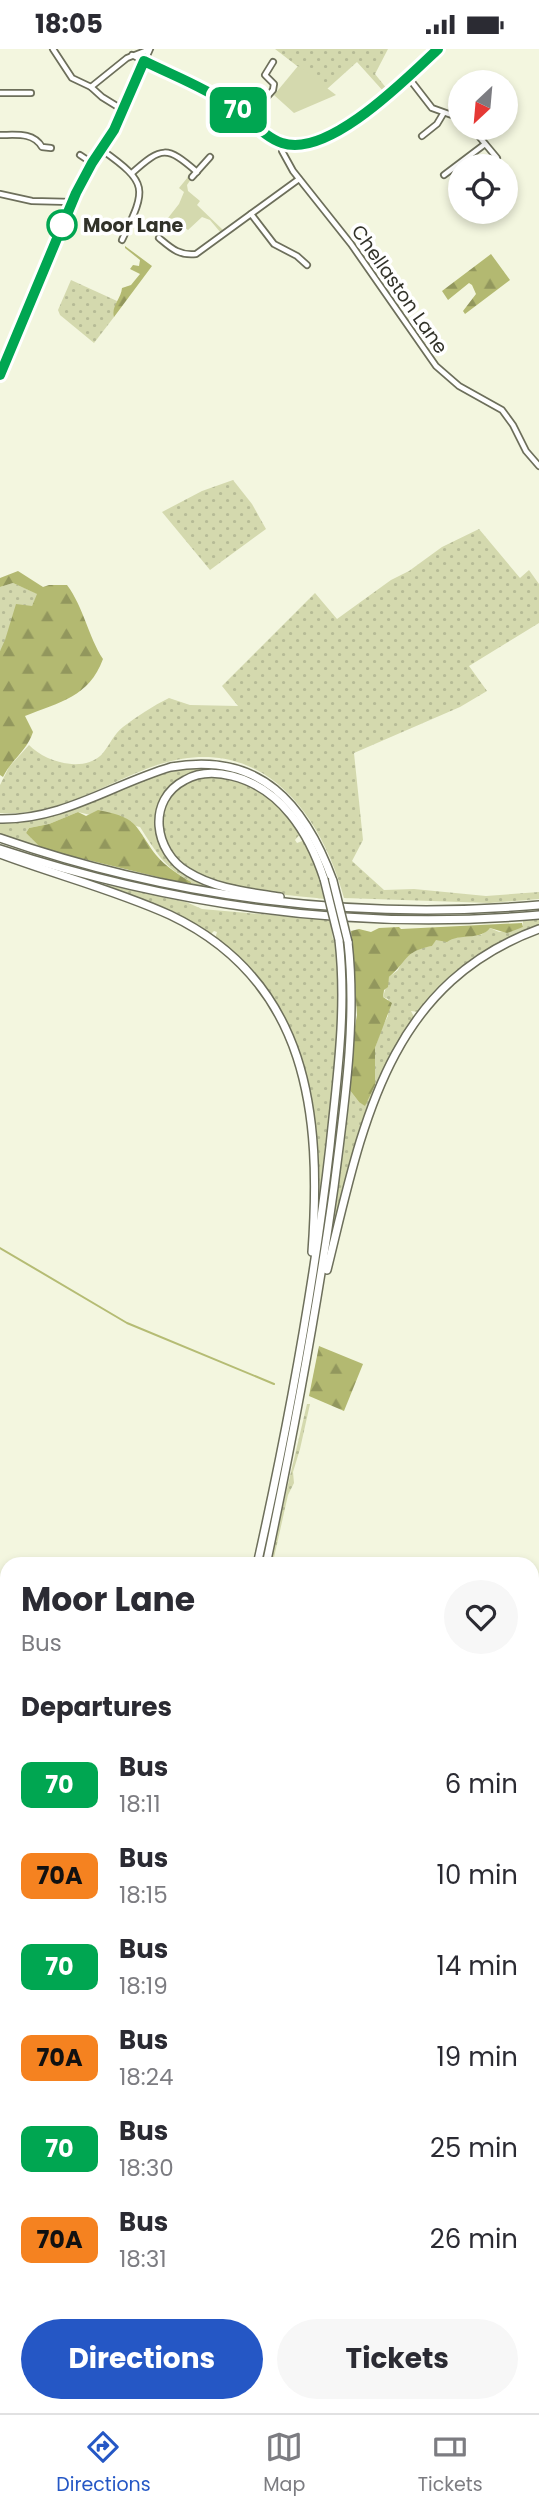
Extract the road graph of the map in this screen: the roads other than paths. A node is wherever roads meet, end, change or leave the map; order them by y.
1 (438, 49) edge
2 (55, 50) edge
3 (149, 50) edge
4 (132, 55) junction
5 (144, 61) junction
6 (273, 62) dead end
7 (408, 77) junction
8 (91, 87) junction
9 (0, 93) edge
10 (31, 93) dead end
11 (123, 110) junction
12 (443, 114) junction
13 (448, 115) edge
14 (248, 118) junction
15 (428, 131) junction
16 (0, 135) edge
17 (422, 136) dead end
18 (432, 137) dead end
19 (482, 140) edge
20 (282, 143) junction
21 (485, 144) junction
22 (42, 147) junction
23 (51, 148) dead end
24 (102, 150) junction
25 (39, 153) dead end
26 (472, 154) edge
27 (494, 154) edge
28 (80, 155) dead end
29 (210, 157) dead end
30 (92, 163) junction
31 (197, 172) junction
32 (448, 172) edge
33 (132, 173) junction
34 (444, 175) dead end
35 (192, 177) dead end
36 (299, 179) junction
37 (0, 194) edge
38 (72, 202) junction
39 (251, 215) junction
40 (159, 238) dead end
41 (122, 240) dead end
42 (307, 265) dead end
43 (0, 375) edge
44 (539, 466) edge
45 (0, 819) edge
46 (0, 838) edge
47 (0, 851) edge
48 (539, 905) edge
49 (326, 906) junction
50 (539, 915) edge
51 (539, 929) edge
52 (343, 941) junction
53 (309, 1291) junction
54 (318, 1305) junction
55 (259, 1557) edge
56 (268, 1557) edge

1 - 7 street
2 - 8 street
3 - 4 street
3 - 5 street
4 - 5 street
4 - 8 street
5 - 11 street
5 - 14 street
6 - 14 street
7 - 12 street
7 - 20 street
8 - 11 street
9 - 10 street
11 - 24 street
12 - 13 street
12 - 15 street
14 - 20 street
15 - 17 street
15 - 18 street
16 - 22 street
19 - 21 street
20 - 36 street, Chellaston Lane
21 - 26 street
21 - 27 street
22 - 23 street
22 - 25 street
24 - 30 street
24 - 33 street
28 - 30 street
29 - 31 street
30 - 38 street
31 - 33 street
31 - 35 street
32 - 34 street
33 - 41 street
36 - 39 street
36 - 44 street, Chellaston Lane
37 - 38 street
38 - 43 street
39 - 40 street
39 - 42 street
45 - 52 highway, bridge
46 - 49 highway
47 - 50 highway
47 - 53 highway
48 - 49 highway
49 - 52 highway, bridge
51 - 54 highway
52 - 53 highway
52 - 54 highway
53 - 55 highway
54 - 56 highway

